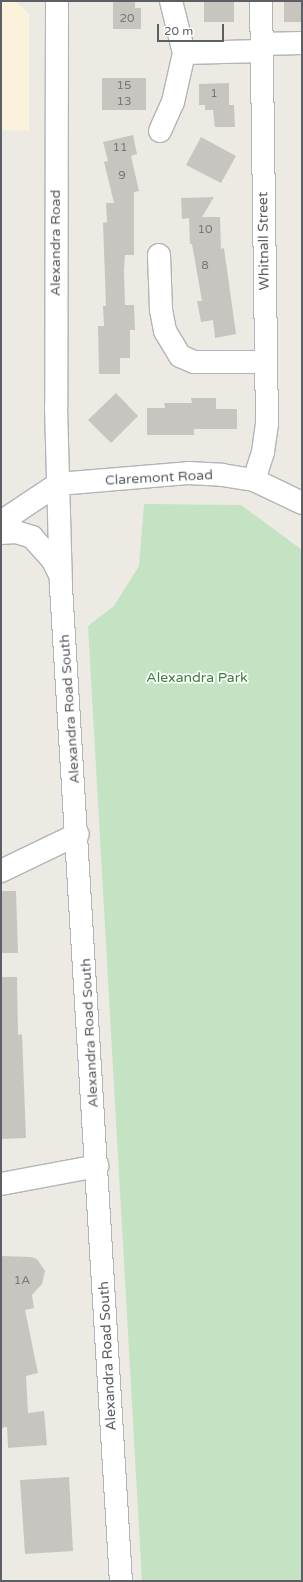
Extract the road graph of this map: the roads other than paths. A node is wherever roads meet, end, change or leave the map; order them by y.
1 (57, 1) edge
2 (171, 1) edge
3 (261, 1) edge
4 (302, 43) edge
5 (262, 47) junction
6 (184, 53) junction
7 (160, 131) dead end
8 (159, 255) dead end
9 (266, 362) junction
10 (254, 480) junction
11 (58, 484) junction
12 (302, 503) edge
13 (1, 522) edge
14 (1, 533) edge
15 (61, 578) junction
16 (78, 834) junction
17 (1, 871) edge
18 (97, 1166) junction
19 (1, 1184) edge
20 (121, 1581) edge

1 - 11 street, Alexandra Road
2 - 6 street
3 - 5 street, Whitnall Street
4 - 5 street
5 - 6 street
5 - 9 street, Whitnall Street
6 - 7 street
8 - 9 street
9 - 10 street, Whitnall Street
10 - 11 street, Claremont Road
10 - 12 street, Claremont Road
11 - 13 street
11 - 15 street, Alexandra Road South
14 - 15 street
15 - 16 street, Alexandra Road South
16 - 17 street
16 - 18 street, Alexandra Road South
18 - 19 street
18 - 20 street, Alexandra Road South

